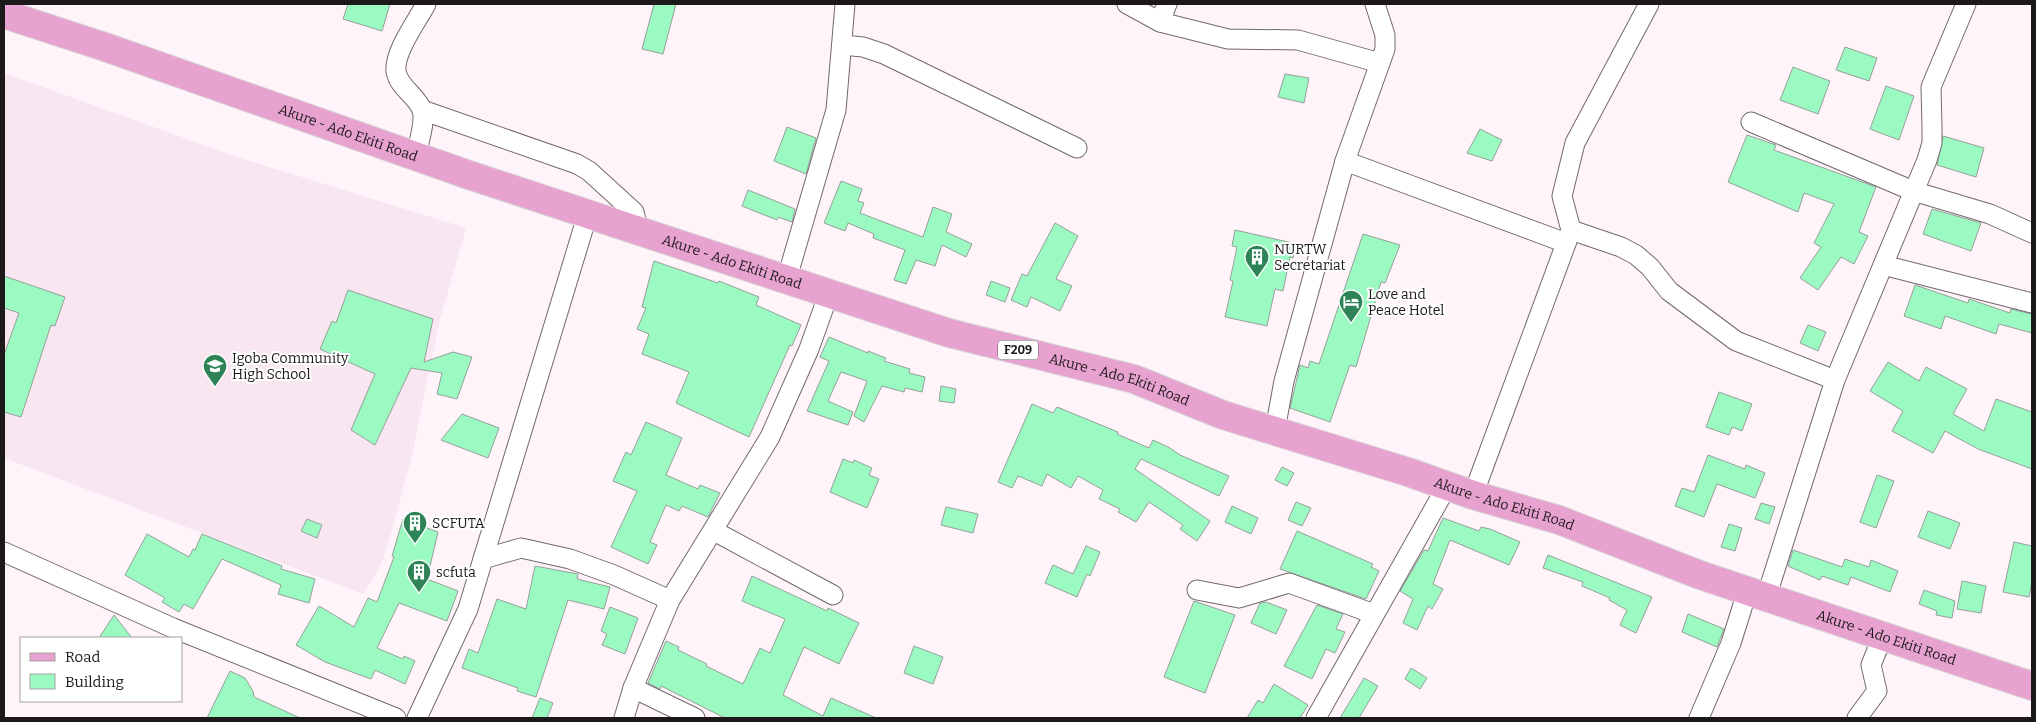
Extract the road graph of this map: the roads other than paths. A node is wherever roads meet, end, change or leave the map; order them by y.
1 (426, 4) edge
2 (845, 4) edge
3 (1127, 4) edge
4 (1167, 4) edge
5 (1375, 4) edge
6 (1649, 4) edge
7 (1966, 4) edge
8 (4, 14) edge
9 (1160, 22) junction
10 (842, 45) junction
11 (1380, 63) junction
12 (422, 110) junction
13 (1751, 122) dead end
14 (1077, 148) dead end
15 (416, 156) junction
16 (1345, 161) junction
17 (1913, 191) junction
18 (588, 213) junction
19 (638, 229) junction
20 (2032, 233) edge
21 (1568, 236) junction
22 (1884, 265) junction
23 (787, 278) junction
24 (829, 293) junction
25 (2032, 302) edge
26 (1836, 380) junction
27 (1275, 430) junction
28 (1447, 486) junction
29 (1473, 496) junction
30 (714, 531) junction
31 (4, 552) edge
32 (483, 559) junction
33 (1197, 590) dead end
34 (834, 595) dead end
35 (1757, 595) junction
36 (670, 600) junction
37 (1374, 614) junction
38 (1883, 635) junction
39 (2032, 686) edge
40 (633, 688) junction
41 (396, 718) edge
42 (417, 718) edge
43 (624, 718) edge
44 (695, 718) edge
45 (1316, 718) edge
46 (1699, 718) edge
47 (1857, 718) edge

1 - 12 street
2 - 10 street
3 - 9 street
4 - 9 street
5 - 11 street
6 - 21 street
7 - 17 street
8 - 15 main road, Akure - Ado Ekiti Road / F209
9 - 11 street
10 - 14 street
10 - 23 street
11 - 16 street
12 - 15 street
12 - 19 street
13 - 17 street
15 - 18 main road, Akure - Ado Ekiti Road / F209
16 - 21 street
16 - 27 street
17 - 20 street
17 - 22 street
18 - 19 main road, Akure - Ado Ekiti Road / F209
18 - 32 street
19 - 23 main road, Akure - Ado Ekiti Road / F209
21 - 26 street
21 - 29 street
22 - 25 street
22 - 26 street
23 - 24 main road, Akure - Ado Ekiti Road / F209
24 - 27 main road, Akure - Ado Ekiti Road / F209
24 - 30 street
26 - 35 street
27 - 28 main road, Akure - Ado Ekiti Road / F209
28 - 29 main road, Akure - Ado Ekiti Road / F209
28 - 37 street
29 - 35 main road, Akure - Ado Ekiti Road / F209
30 - 34 street
30 - 36 street
31 - 41 street
32 - 36 street
32 - 42 street
33 - 37 street
35 - 38 main road, Akure - Ado Ekiti Road / F209
35 - 46 street
36 - 40 street
37 - 45 street
38 - 39 main road, Akure - Ado Ekiti Road / F209
38 - 47 street
40 - 43 street
40 - 44 street

